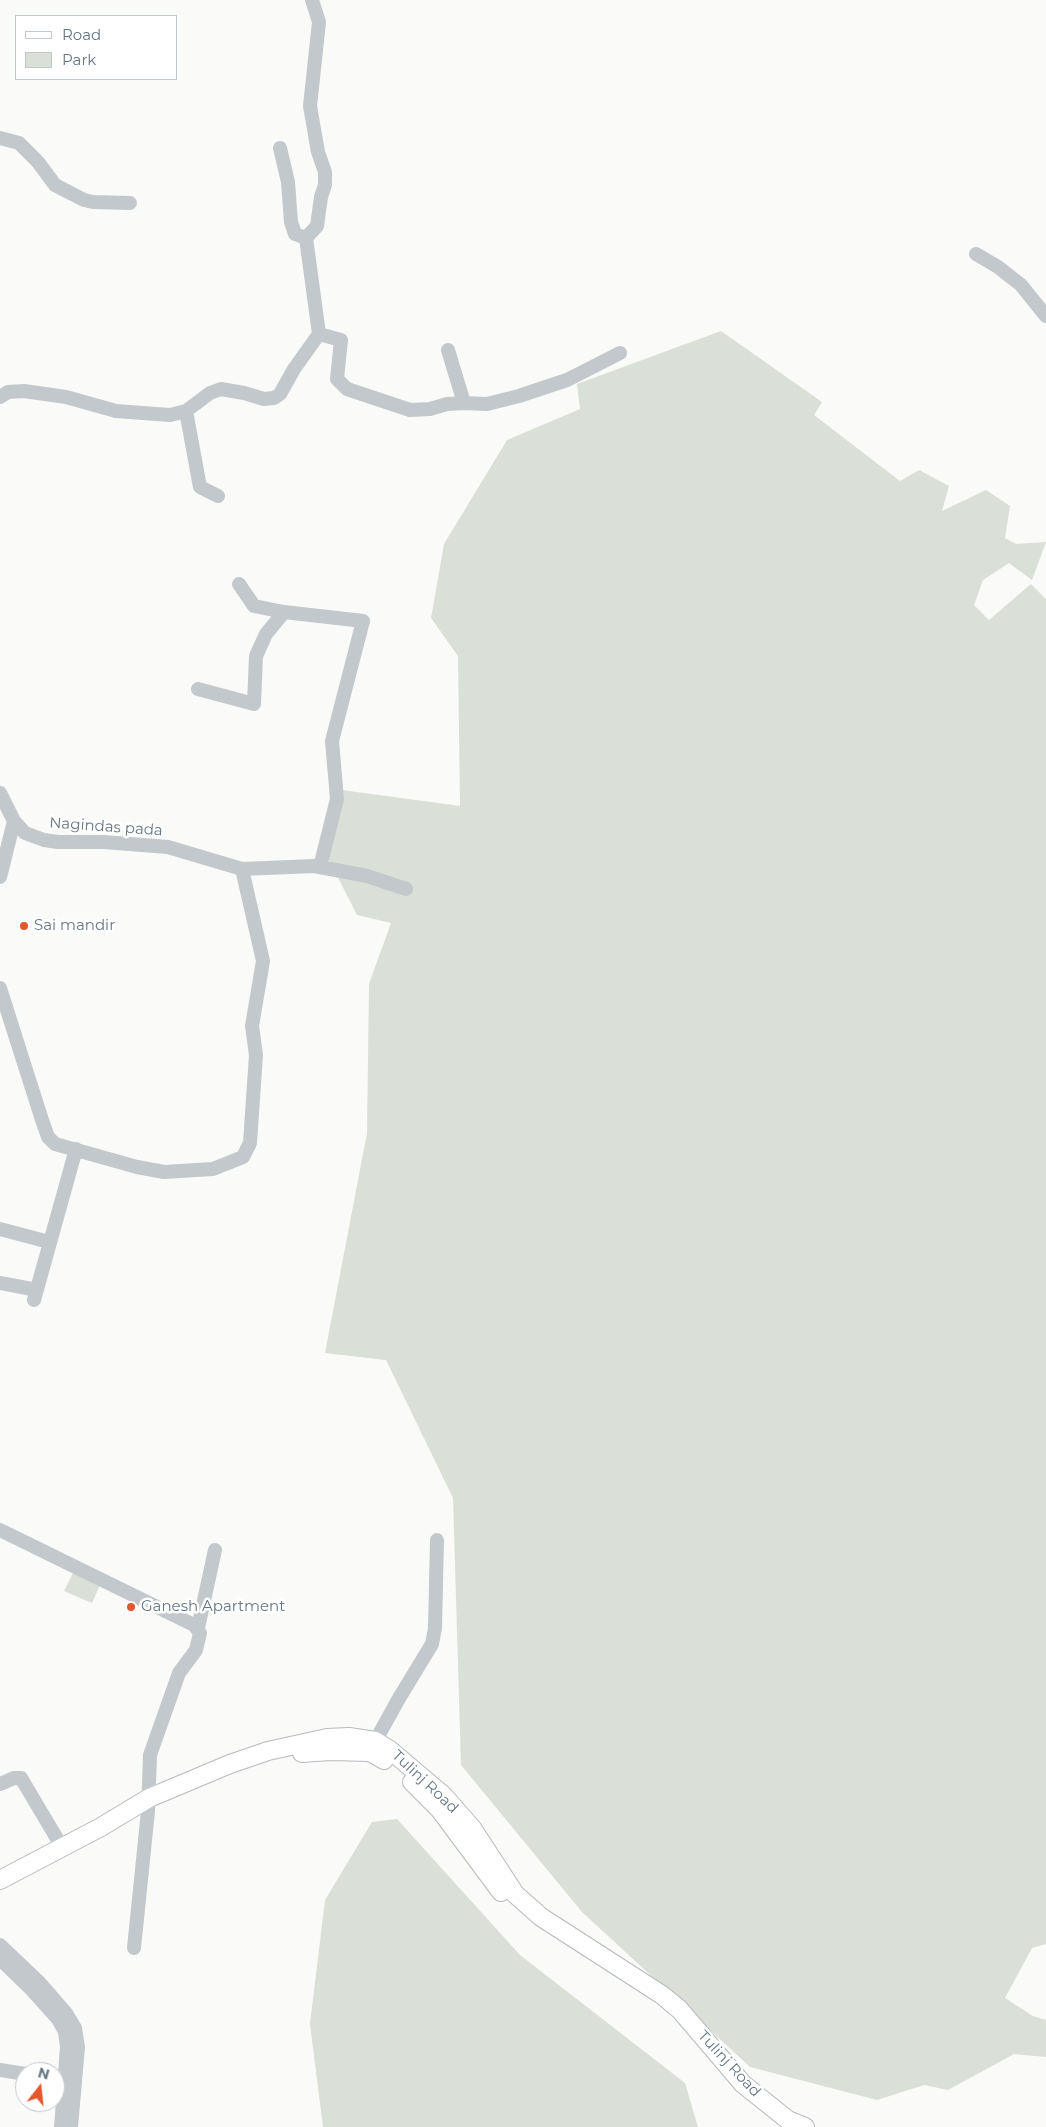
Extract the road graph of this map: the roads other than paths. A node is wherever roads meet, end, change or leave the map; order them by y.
1 (312, 0) edge
2 (0, 138) edge
3 (280, 148) dead end
4 (130, 203) dead end
5 (306, 238) junction
6 (976, 254) dead end
7 (1046, 316) edge
8 (319, 334) junction
9 (448, 350) dead end
10 (620, 353) dead end
11 (0, 397) edge
12 (464, 403) junction
13 (186, 411) junction
14 (218, 496) dead end
15 (239, 584) dead end
16 (284, 612) junction
17 (198, 689) dead end
18 (0, 793) edge
19 (14, 821) junction
20 (320, 867) junction
21 (242, 869) junction
22 (0, 877) edge
23 (406, 889) dead end
24 (0, 988) edge
25 (76, 1149) junction
26 (0, 1229) edge
27 (49, 1242) junction
28 (0, 1283) edge
29 (0, 1530) edge
30 (437, 1540) dead end
31 (215, 1550) dead end
32 (198, 1628) junction
33 (372, 1747) junction
34 (0, 1784) edge
35 (148, 1804) junction
36 (62, 1847) junction
37 (0, 1880) edge
38 (0, 1890) edge
39 (0, 1945) edge
40 (134, 1948) dead end
41 (0, 1960) edge
42 (64, 2062) edge
43 (0, 2070) edge
44 (15, 2072) edge
45 (66, 2124) edge
46 (785, 2125) edge
47 (805, 2127) edge

1 - 5 street
2 - 4 street
3 - 5 street
5 - 8 street
6 - 7 street
8 - 12 street
8 - 13 street
9 - 12 street
10 - 12 street
11 - 13 street
13 - 14 street
15 - 16 street
16 - 17 street
16 - 20 street
18 - 19 street, Nagindas pada
19 - 21 street, Nagindas pada
19 - 22 street
20 - 21 street, Nagindas pada
20 - 23 street, Nagindas pada
21 - 25 street
24 - 25 street
25 - 27 street
26 - 27 street
27 - 28 street
29 - 32 street
30 - 33 street
31 - 32 street
32 - 35 street
33 - 35 main road, Tulinj Road
33 - 46 main road, Tulinj Road
34 - 36 street
35 - 36 main road, Tulinj Road
35 - 38 main road, Tulinj Road
35 - 40 street
36 - 37 main road, Tulinj Road
39 - 45 street
41 - 42 street
43 - 44 street
46 - 47 main road, Tulinj Road

